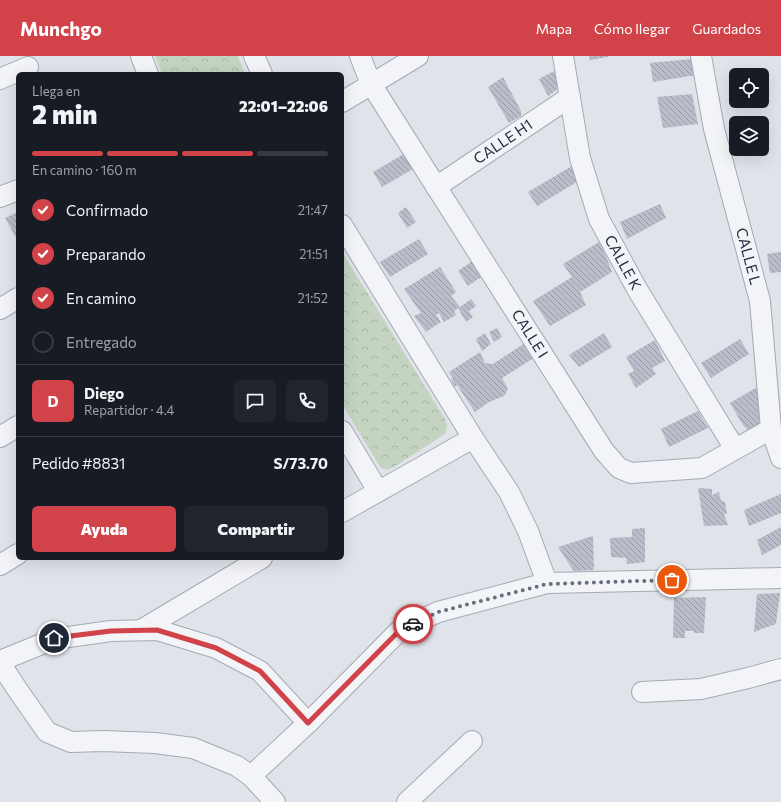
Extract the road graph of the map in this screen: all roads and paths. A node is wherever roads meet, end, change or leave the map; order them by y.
1 (141, 56) edge
2 (254, 56) edge
3 (360, 56) edge
4 (418, 56) edge
5 (563, 56) edge
6 (702, 56) edge
7 (28, 66) edge
8 (147, 72) edge
9 (261, 72) edge
10 (0, 78) edge
11 (371, 84) junction
12 (570, 97) junction
13 (344, 101) edge
14 (436, 187) junction
15 (16, 191) edge
16 (0, 197) edge
17 (344, 228) edge
18 (16, 299) edge
19 (0, 309) edge
20 (16, 427) edge
21 (771, 429) junction
22 (344, 434) edge
23 (0, 437) edge
24 (473, 438) junction
25 (735, 449) junction
26 (781, 458) edge
27 (378, 491) junction
28 (344, 511) edge
29 (16, 555) edge
30 (259, 560) edge
31 (0, 565) edge
32 (781, 578) edge
33 (547, 584) junction
34 (141, 630) junction
35 (0, 662) edge
36 (781, 669) edge
37 (642, 692) dead end
38 (308, 723) junction
39 (472, 741) dead end
40 (251, 776) junction
41 (275, 802) edge
42 (407, 802) edge

1 - 8 street
2 - 9 street
3 - 11 street, CALLE I
4 - 11 street
5 - 12 street, CALLE K
6 - 21 street, CALLE L
7 - 10 street
11 - 13 street
11 - 14 street, CALLE I
12 - 14 street, CALLE H1
12 - 25 street, CALLE K
14 - 25 street, CALLE I
15 - 16 street
17 - 24 street
18 - 19 street
20 - 23 street
21 - 25 street, CALLE I
21 - 26 street, CALLE L
22 - 27 street
24 - 27 street
24 - 33 street
27 - 28 street
29 - 31 street
30 - 34 street
32 - 33 street
33 - 38 street
34 - 35 street
34 - 38 street
35 - 40 street
36 - 37 street
38 - 40 street
39 - 42 street
40 - 41 street

